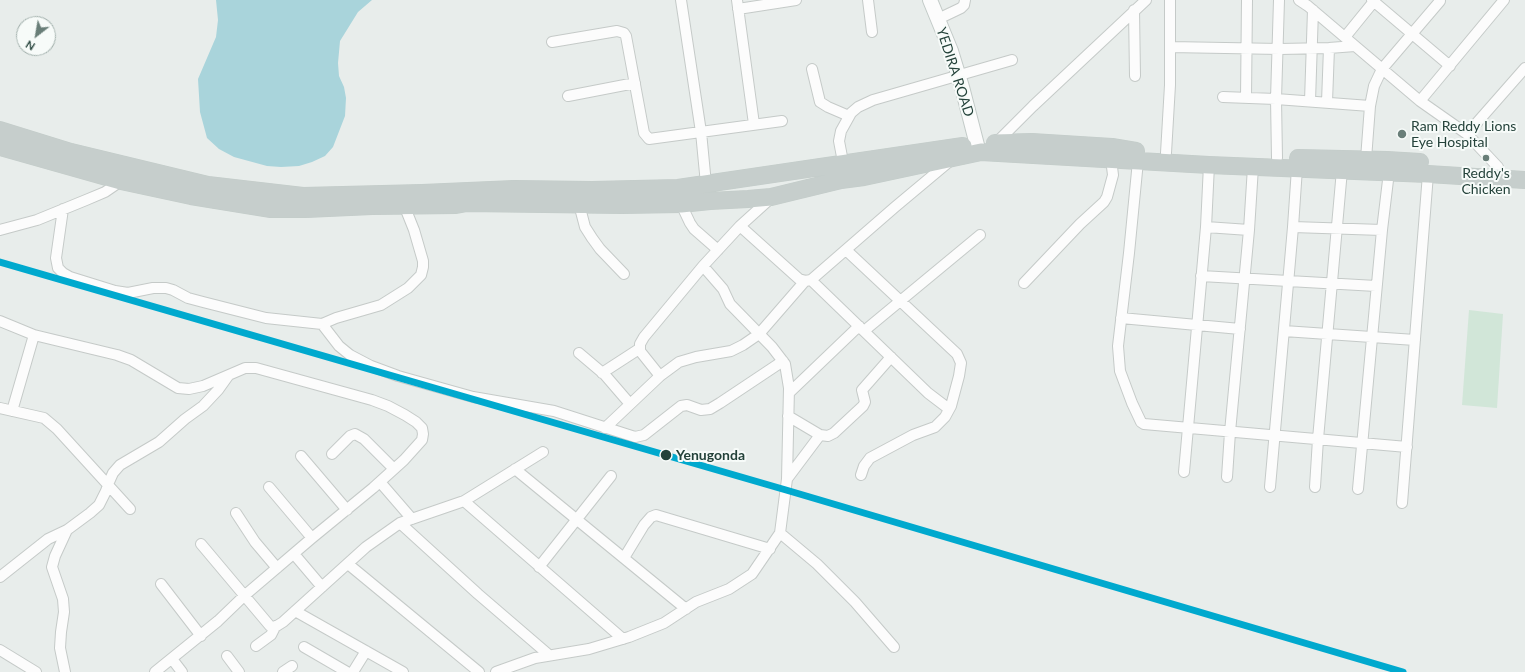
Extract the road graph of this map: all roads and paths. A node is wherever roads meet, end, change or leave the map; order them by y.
1 (681, 0) edge
2 (796, 0) edge
3 (868, 0) edge
4 (930, 0) edge
5 (965, 0) edge
6 (1146, 0) edge
7 (1170, 0) edge
8 (1247, 0) edge
9 (1280, 0) edge
10 (1299, 0) edge
11 (1374, 0) edge
12 (1440, 0) edge
13 (1504, 0) edge
14 (738, 4) edge
15 (1311, 6) edge
16 (1134, 10) junction
17 (938, 19) junction
18 (872, 32) dead end
19 (1412, 33) junction
20 (1345, 37) junction
21 (552, 42) dead end
22 (1355, 46) junction
23 (1170, 47) junction
24 (1311, 48) junction
25 (1329, 48) junction
26 (1247, 49) junction
27 (1278, 49) junction
28 (1012, 60) dead end
29 (1450, 66) junction
30 (1525, 68) edge
31 (812, 69) dead end
32 (1382, 69) junction
33 (958, 76) junction
34 (1135, 76) dead end
35 (634, 83) junction
36 (568, 96) dead end
37 (1223, 97) dead end
38 (1246, 98) junction
39 (1276, 99) junction
40 (1310, 101) junction
41 (1420, 101) junction
42 (1327, 102) junction
43 (1370, 106) junction
44 (849, 116) junction
45 (782, 121) dead end
46 (754, 124) junction
47 (0, 130) edge
48 (701, 132) junction
49 (1467, 134) junction
50 (996, 143) junction
51 (977, 145) junction
52 (0, 147) edge
53 (1166, 153) junction
54 (955, 158) junction
55 (1277, 158) junction
56 (1111, 159) junction
57 (1366, 159) junction
58 (1138, 161) junction
59 (843, 162) junction
60 (1209, 165) junction
61 (1253, 167) junction
62 (1498, 167) junction
63 (1297, 168) junction
64 (1525, 168) edge
65 (1342, 170) junction
66 (1389, 172) junction
67 (1428, 174) junction
68 (1525, 180) edge
69 (121, 181) junction
70 (706, 184) junction
71 (771, 197) junction
72 (579, 204) junction
73 (681, 204) junction
74 (404, 206) junction
75 (63, 210) junction
76 (740, 226) junction
77 (1206, 226) junction
78 (1293, 227) junction
79 (1337, 228) junction
80 (0, 230) edge
81 (1249, 230) junction
82 (1382, 230) junction
83 (980, 235) dead end
84 (718, 250) junction
85 (846, 250) junction
86 (703, 266) junction
87 (624, 274) dead end
88 (1201, 276) junction
89 (1244, 278) junction
90 (808, 280) junction
91 (1288, 281) junction
92 (1024, 283) dead end
93 (1332, 283) junction
94 (1376, 286) junction
95 (902, 302) junction
96 (1121, 318) junction
97 (0, 321) edge
98 (322, 324) junction
99 (1197, 325) junction
100 (861, 329) junction
101 (1240, 329) junction
102 (1284, 331) junction
103 (759, 334) junction
104 (1328, 334) junction
105 (34, 335) junction
106 (1372, 337) junction
107 (1415, 340) junction
108 (640, 349) junction
109 (579, 353) dead end
110 (891, 357) junction
111 (783, 361) junction
112 (602, 373) junction
113 (229, 374) junction
114 (660, 376) junction
115 (789, 393) junction
116 (630, 404) junction
117 (0, 408) edge
118 (949, 409) junction
119 (12, 411) junction
120 (788, 416) junction
121 (605, 428) junction
122 (1188, 428) junction
123 (1230, 432) junction
124 (820, 435) junction
125 (1274, 436) junction
126 (1318, 439) junction
127 (1362, 443) junction
128 (1406, 447) junction
129 (543, 452) dead end
130 (332, 454) dead end
131 (301, 456) dead end
132 (394, 469) junction
133 (515, 469) junction
134 (1184, 472) dead end
135 (860, 475) dead end
136 (611, 476) dead end
137 (1227, 477) dead end
138 (787, 479) junction
139 (380, 482) junction
140 (108, 484) junction
141 (269, 487) dead end
142 (1270, 487) dead end
143 (1316, 488) dead end
144 (1358, 489) dead end
145 (464, 501) junction
146 (1402, 503) dead end
147 (130, 509) dead end
148 (347, 510) junction
149 (236, 514) dead end
150 (577, 518) junction
151 (412, 519) junction
152 (400, 523) junction
153 (67, 530) junction
154 (780, 533) junction
155 (312, 538) junction
156 (201, 544) dead end
157 (770, 549) junction
158 (294, 554) junction
159 (624, 558) junction
160 (348, 564) junction
161 (539, 567) junction
162 (277, 568) junction
163 (0, 577) edge
164 (161, 584) dead end
165 (322, 587) junction
166 (244, 596) junction
167 (686, 609) junction
168 (295, 611) junction
169 (275, 627) junction
170 (201, 636) junction
171 (623, 639) junction
172 (256, 646) dead end
173 (304, 647) dead end
174 (894, 648) dead end
175 (0, 650) edge
176 (366, 651) junction
177 (549, 655) junction
178 (227, 656) dead end
179 (172, 659) junction
180 (292, 666) dead end
181 (36, 672) edge
182 (65, 672) edge
183 (155, 672) edge
184 (182, 672) edge
185 (239, 672) edge
186 (283, 672) edge
187 (347, 672) edge
188 (353, 672) edge
189 (403, 672) edge
190 (479, 672) edge
191 (496, 672) edge

1 - 48 street
2 - 14 street
3 - 18 street
4 - 17 main road, YEDIRA ROAD
5 - 17 street
6 - 16 street
7 - 23 street
8 - 26 street
9 - 27 street
10 - 15 street
11 - 19 street
11 - 20 street
12 - 19 street
13 - 29 street
14 - 46 street
15 - 20 street
15 - 24 street
16 - 34 street
16 - 50 street
17 - 33 main road, YEDIRA ROAD
19 - 29 street
19 - 32 street
20 - 22 street
21 - 35 street
22 - 25 street
22 - 32 street
23 - 26 street
23 - 53 street
24 - 25 street
24 - 27 street
24 - 40 street
25 - 42 street
26 - 27 street
26 - 38 street
27 - 39 street
28 - 33 street
29 - 41 street
30 - 49 street
31 - 44 street
32 - 41 street
32 - 43 street
33 - 44 street
33 - 51 main road, YEDIRA ROAD
35 - 36 street
35 - 48 street
37 - 38 street
38 - 39 street
39 - 40 street
39 - 55 street
40 - 42 street
41 - 49 street
42 - 43 street
43 - 57 street
44 - 59 street
45 - 46 street
46 - 48 street
47 - 70 highway
48 - 70 street
49 - 62 street
50 - 51 highway
50 - 53 highway
51 - 59 highway
52 - 69 highway
53 - 55 highway
54 - 56 highway
54 - 71 highway
54 - 85 street
55 - 57 highway
56 - 58 highway
56 - 92 street
57 - 62 highway
58 - 60 highway
58 - 96 street
59 - 70 highway
60 - 61 highway
60 - 77 street
61 - 63 highway
61 - 81 street
62 - 64 highway
63 - 65 highway
63 - 78 street
65 - 66 highway
65 - 79 street
66 - 67 highway
66 - 82 street
67 - 68 highway
67 - 107 street
69 - 74 highway
69 - 75 street
71 - 73 highway
71 - 76 street
72 - 73 highway
72 - 74 highway
72 - 87 street
73 - 84 street
74 - 98 street
75 - 80 street
75 - 98 street
76 - 84 street
76 - 90 street
77 - 81 street
77 - 88 street
78 - 79 street
78 - 91 street
79 - 82 street
79 - 93 street
81 - 89 street
82 - 94 street
83 - 95 street
84 - 86 street
85 - 90 street
85 - 95 street
86 - 103 street
86 - 108 street
88 - 89 street
88 - 99 street
89 - 91 street
89 - 101 street
90 - 100 street
90 - 103 street
91 - 93 street
91 - 102 street
93 - 94 street
93 - 104 street
94 - 106 street
95 - 100 street
95 - 118 street
96 - 99 street
96 - 122 street
97 - 105 street
98 - 121 street
99 - 101 street
99 - 122 street
100 - 110 street
100 - 115 street
101 - 123 street
102 - 104 street
102 - 125 street
103 - 111 street
103 - 114 street
104 - 106 street
104 - 126 street
105 - 113 street
105 - 119 street
106 - 107 street
106 - 127 street
107 - 128 street
108 - 112 street
108 - 114 street
109 - 112 street
110 - 118 street
110 - 124 street
111 - 115 street
111 - 121 street
112 - 116 street
113 - 132 street
113 - 140 street
114 - 116 street
115 - 120 street
116 - 121 street
117 - 119 street
118 - 135 street
119 - 140 street
120 - 124 street
120 - 138 street
122 - 123 street
122 - 134 street
123 - 125 street
123 - 137 street
124 - 138 street
125 - 126 street
125 - 142 street
126 - 127 street
126 - 143 street
127 - 128 street
127 - 144 street
128 - 146 street
129 - 133 street
130 - 132 street
131 - 148 street
132 - 139 street
133 - 145 street
133 - 150 street
136 - 150 street
138 - 154 street
139 - 148 street
139 - 151 street
140 - 147 street
140 - 153 street
141 - 155 street
145 - 151 street
145 - 161 street
148 - 155 street
149 - 162 street
150 - 159 street
150 - 161 street
151 - 152 street
152 - 160 street
152 - 177 street
153 - 163 street
153 - 182 street
154 - 157 street
154 - 174 street
155 - 158 street
156 - 166 street
157 - 159 street
157 - 167 street
158 - 162 street
158 - 165 street
159 - 167 street
160 - 165 street
160 - 190 street
161 - 171 street
162 - 166 street
164 - 170 street
165 - 168 street
166 - 169 street
166 - 170 street
167 - 171 street
168 - 169 street
168 - 176 street
169 - 172 street
170 - 179 street
171 - 177 street
173 - 187 street
175 - 181 street
176 - 188 street
176 - 189 street
177 - 191 street
178 - 185 street
179 - 183 street
179 - 184 street
180 - 186 street

